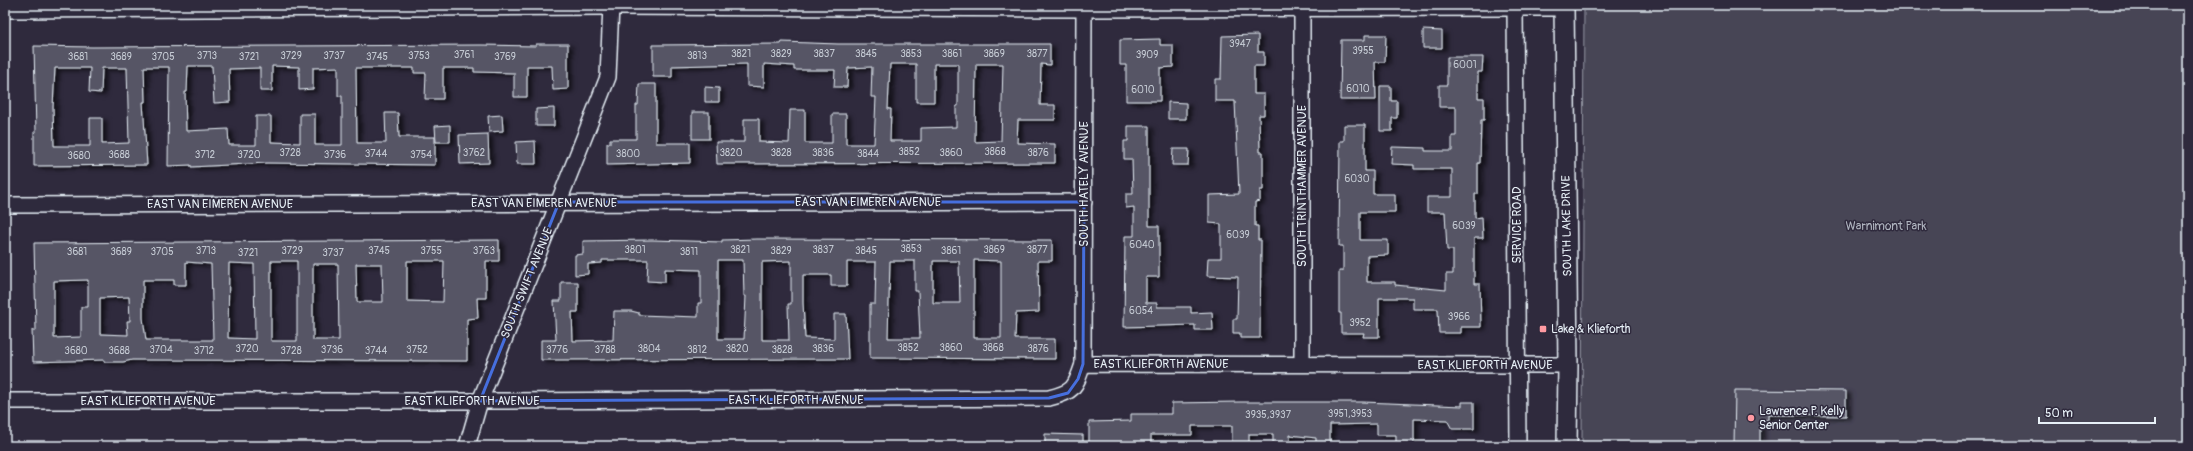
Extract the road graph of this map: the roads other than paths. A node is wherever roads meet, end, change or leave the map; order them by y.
1 (611, 6) edge
2 (848, 6) edge
3 (1084, 7) edge
4 (1190, 7) edge
5 (1455, 7) edge
6 (1515, 7) edge
7 (1564, 7) edge
8 (1302, 8) junction
9 (5, 10) edge
10 (559, 202) junction
11 (1084, 202) junction
12 (5, 205) edge
13 (1083, 364) junction
14 (1302, 364) junction
15 (1518, 365) junction
16 (1568, 365) junction
17 (5, 401) edge
18 (480, 401) junction
19 (467, 446) edge
20 (1518, 446) edge
21 (1567, 446) edge

1 - 2 street
1 - 9 street
1 - 10 street, SOUTH SWIFT AVENUE
2 - 3 street
3 - 4 street
3 - 11 street, SOUTH HATELY AVENUE
4 - 8 street
5 - 6 street
5 - 8 street
6 - 7 street
6 - 15 street, SERVICE ROAD
7 - 16 main road, SOUTH LAKE DRIVE
8 - 14 street, SOUTH TRINTHAMMER AVENUE
10 - 11 street, EAST VAN EIMEREN AVENUE
10 - 12 street, EAST VAN EIMEREN AVENUE
10 - 18 street, SOUTH SWIFT AVENUE
11 - 13 street, SOUTH HATELY AVENUE
13 - 14 street, EAST KLIEFORTH AVENUE
13 - 18 street, EAST KLIEFORTH AVENUE
14 - 15 street, EAST KLIEFORTH AVENUE
15 - 16 street, EAST KLIEFORTH AVENUE
15 - 20 street, SERVICE ROAD
16 - 21 main road, SOUTH LAKE DRIVE
17 - 18 street, EAST KLIEFORTH AVENUE
18 - 19 street, SOUTH SWIFT AVENUE

